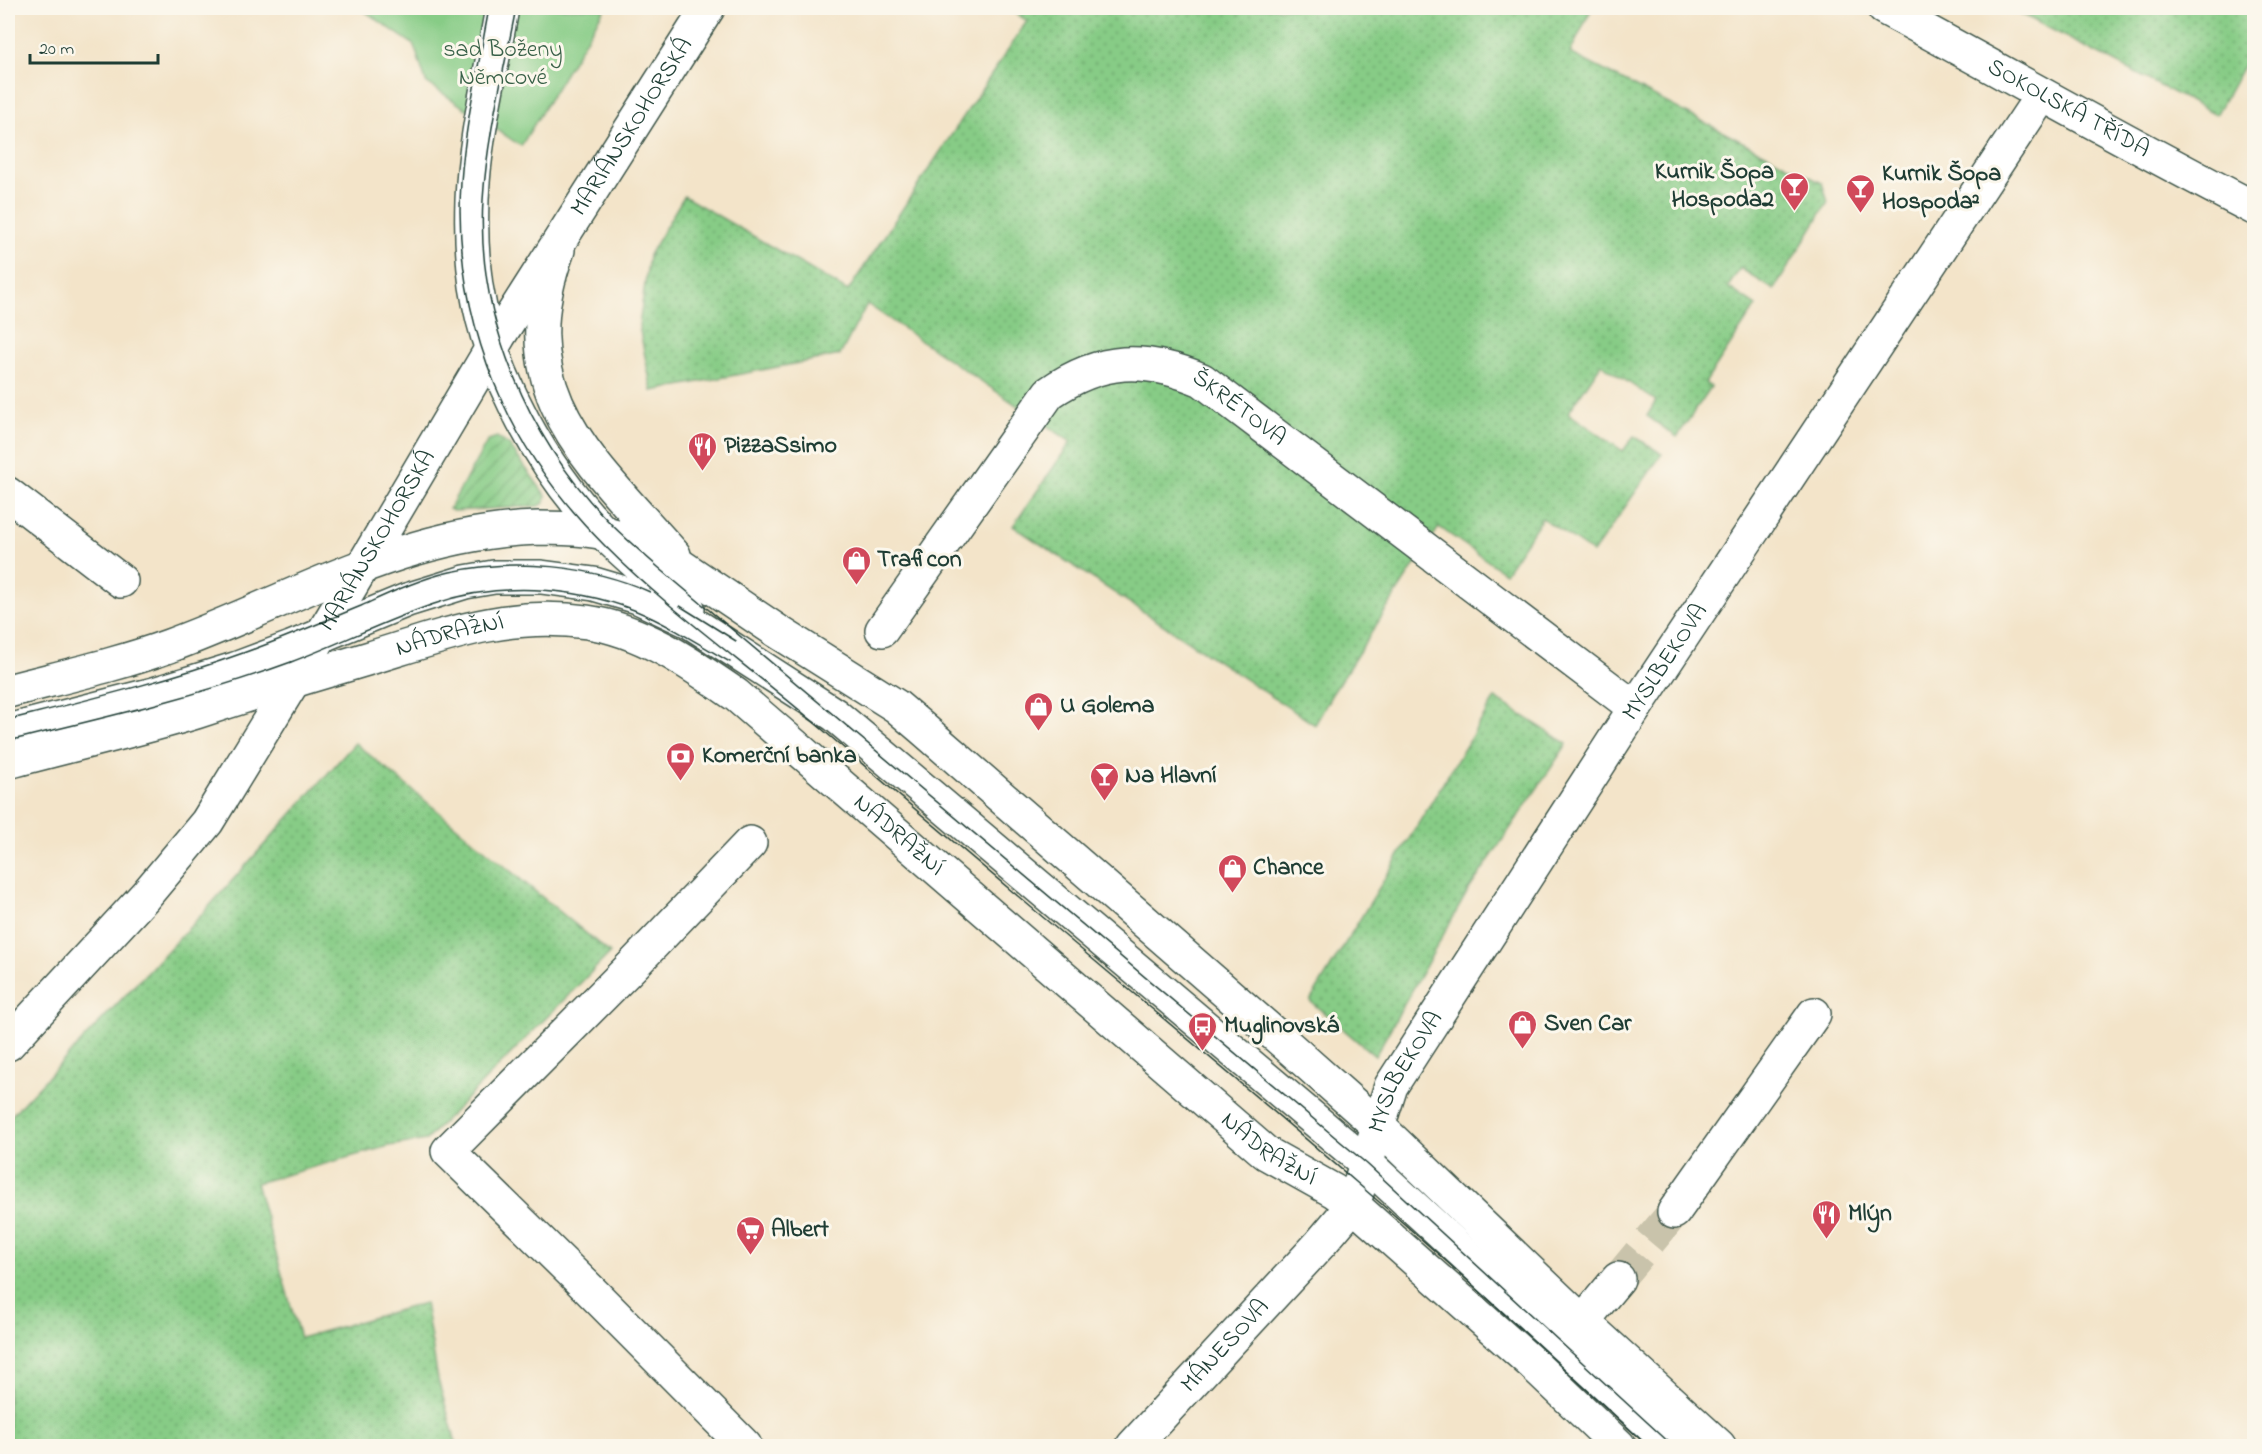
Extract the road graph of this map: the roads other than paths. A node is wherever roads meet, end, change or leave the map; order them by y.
1 (502, 8) edge
2 (708, 8) edge
3 (1884, 8) edge
4 (2042, 95) junction
5 (2254, 208) edge
6 (561, 241) junction
7 (492, 348) junction
8 (8, 494) edge
9 (607, 535) junction
10 (363, 566) junction
11 (690, 572) junction
12 (121, 581) dead end
13 (882, 630) dead end
14 (320, 636) junction
15 (758, 664) junction
16 (292, 681) junction
17 (8, 691) edge
18 (1635, 708) junction
19 (8, 731) edge
20 (8, 762) edge
21 (750, 843) dead end
22 (1814, 1014) dead end
23 (8, 1044) edge
24 (1378, 1126) junction
25 (1360, 1184) junction
26 (1674, 1212) tunnel mouth
27 (1320, 1245) joint
28 (1618, 1279) tunnel mouth
29 (1583, 1322) junction
30 (745, 1446) edge
31 (1133, 1446) edge
32 (1619, 1446) edge
33 (1648, 1446) edge
34 (1673, 1446) edge
35 (1719, 1446) edge

1 - 7 street
2 - 6 street, MARIÁNSKOHORSKÁ
3 - 4 street, SOKOLSKÁ TŘÍDA
4 - 5 street, SOKOLSKÁ TŘÍDA
4 - 18 street, MYSLBEKOVA
6 - 7 street, MARIÁNSKOHORSKÁ
6 - 11 street
7 - 9 street
7 - 10 street, MARIÁNSKOHORSKÁ
8 - 12 street
9 - 10 street
9 - 11 street
9 - 15 street
10 - 14 street, MARIÁNSKOHORSKÁ
10 - 17 street
11 - 24 street
13 - 18 street, ŠKRÉTOVA
14 - 15 street
14 - 16 street, MARIÁNSKOHORSKÁ
14 - 19 street
15 - 25 street
16 - 20 street, NÁDRAŽNÍ
16 - 23 street, MARIÁNSKOHORSKÁ
16 - 25 street, NÁDRAŽNÍ
18 - 24 street, MYSLBEKOVA
21 - 30 street
22 - 26 street
24 - 25 street, MYSLBEKOVA
24 - 29 street
25 - 27 street, MYSLBEKOVA
25 - 32 street, NÁDRAŽNÍ
25 - 33 street
25 - 34 street
27 - 31 street, MÁNESOVA
28 - 29 street
29 - 35 street

